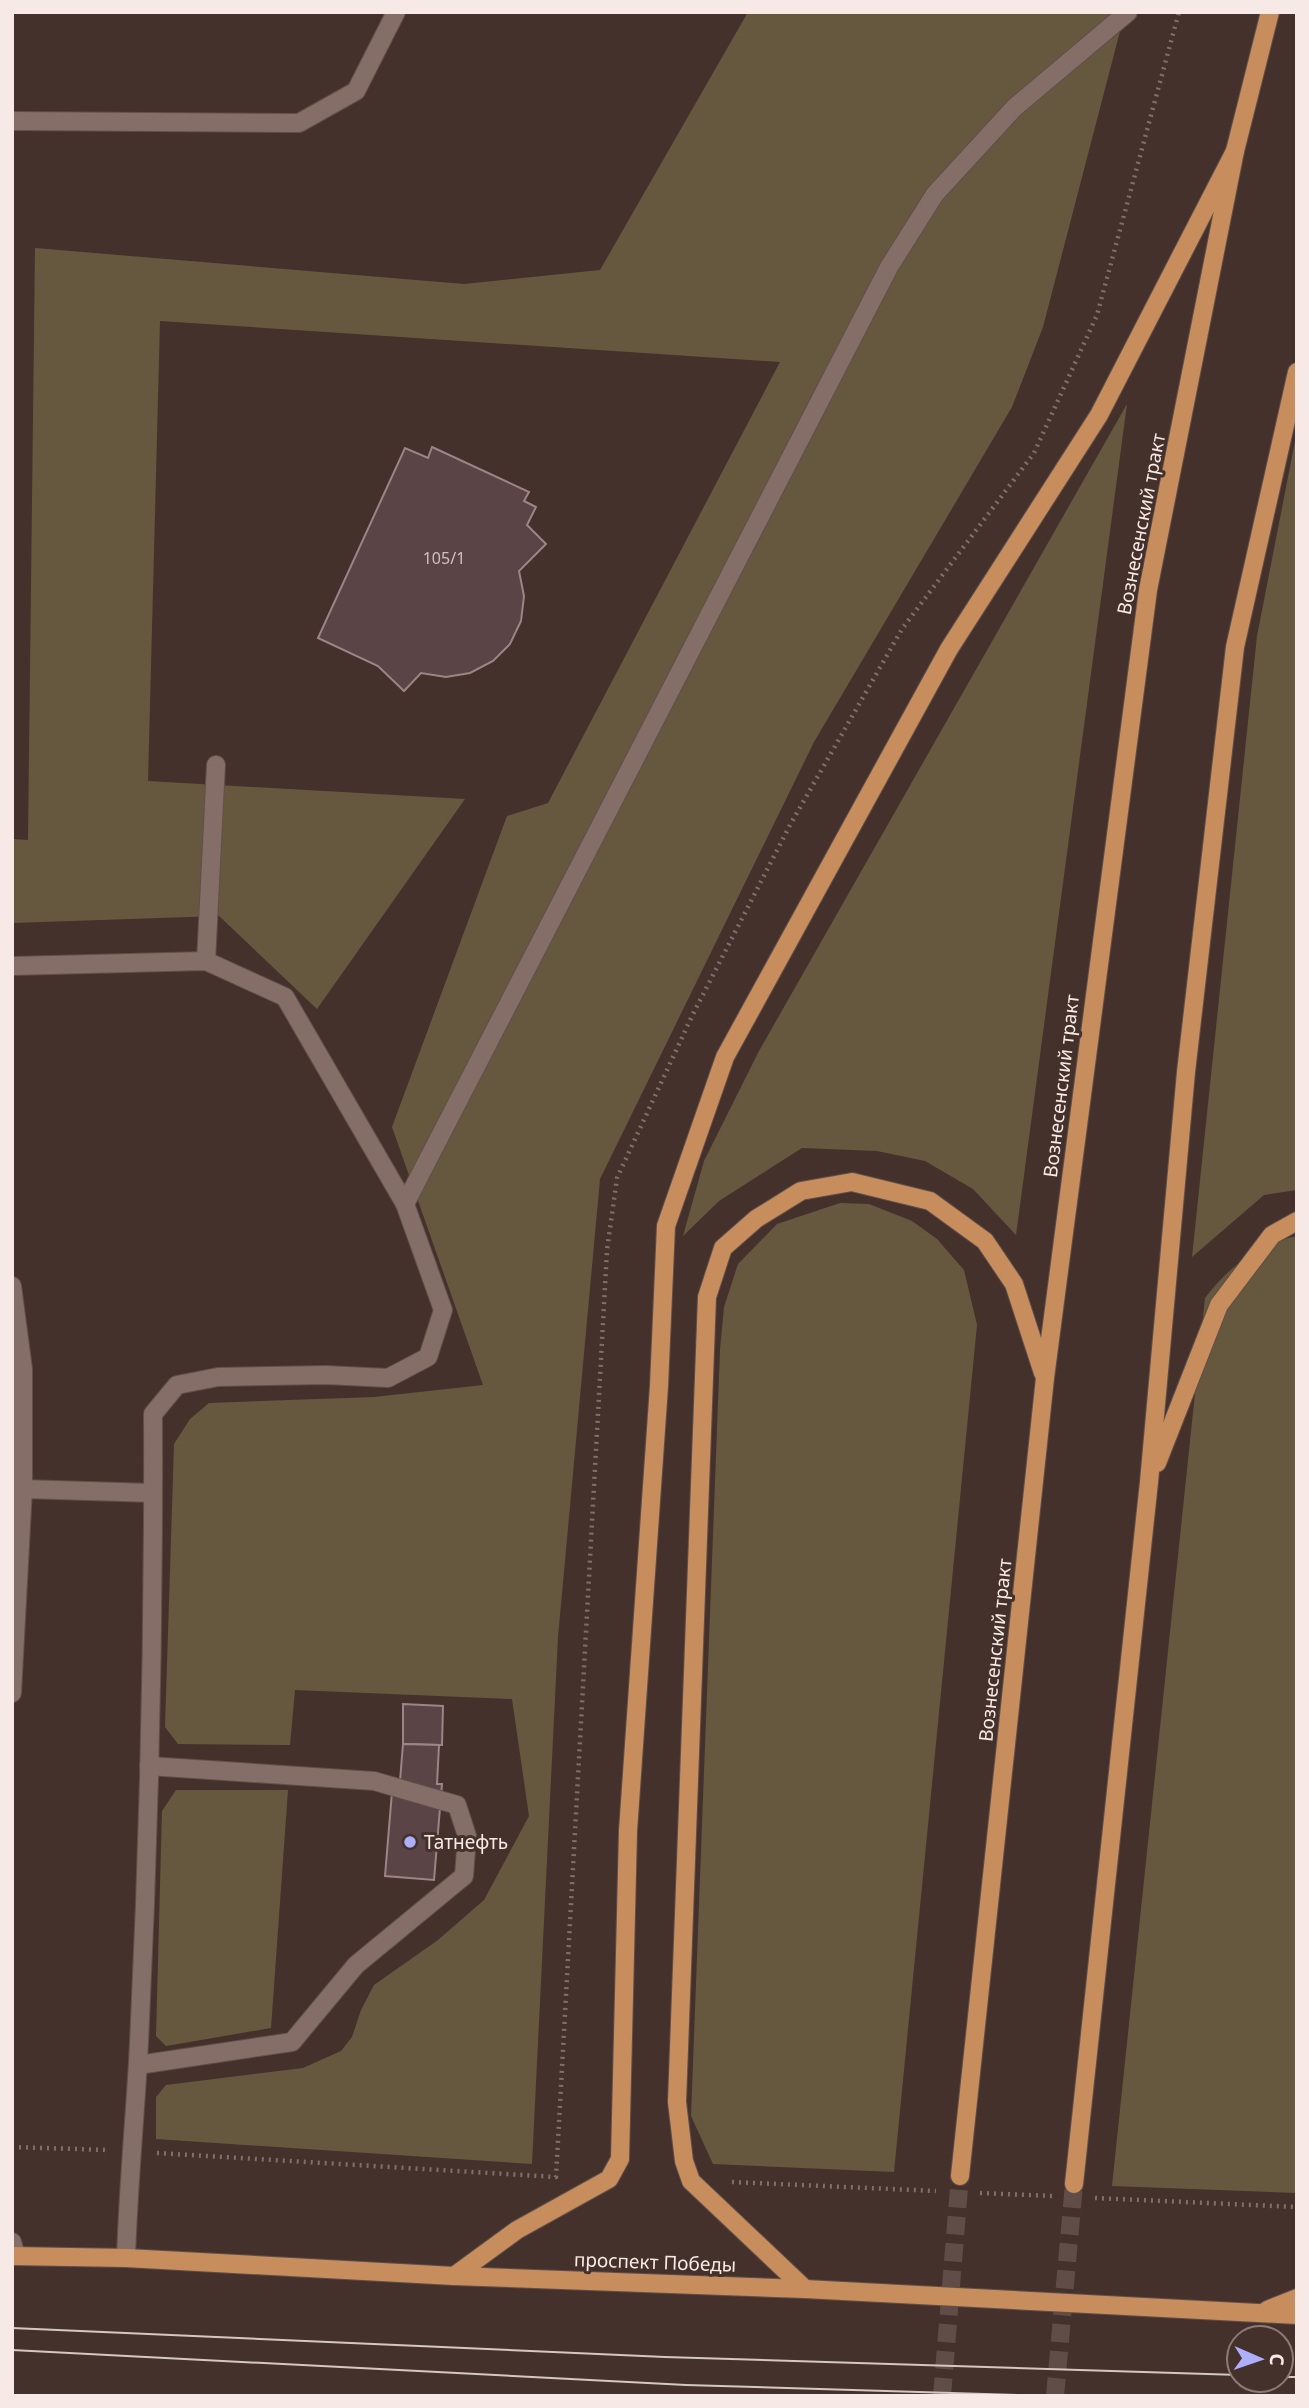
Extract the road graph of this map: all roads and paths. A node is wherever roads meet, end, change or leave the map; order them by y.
1 (396, 12) edge
2 (1128, 12) edge
3 (1180, 12) edge
4 (1270, 12) edge
5 (12, 121) edge
6 (1235, 151) junction
7 (1297, 372) edge
8 (215, 765) dead end
9 (206, 961) junction
10 (12, 966) edge
11 (405, 1204) junction
12 (1297, 1220) edge
13 (12, 1286) edge
14 (1045, 1378) junction
15 (1149, 1482) junction
16 (23, 1489) junction
17 (153, 1493) junction
18 (12, 1693) edge
19 (149, 1766) junction
20 (138, 2065) junction
21 (12, 2147) edge
22 (130, 2151) junction
23 (960, 2176) tunnel mouth
24 (724, 2182) dead end
25 (1074, 2184) tunnel mouth
26 (947, 2192) dead end
27 (975, 2193) dead end
28 (1059, 2197) dead end
29 (1087, 2198) dead end
30 (1297, 2207) edge
31 (13, 2252) edge
32 (126, 2259) junction
33 (454, 2276) junction
34 (805, 2289) junction
35 (1297, 2298) edge
36 (1259, 2313) junction
37 (1297, 2315) edge

1 - 5 lane
2 - 11 lane
3 - 22 path
4 - 6 main road, Вознесенский тракт
6 - 14 main road, Вознесенский тракт
6 - 33 main road
7 - 15 main road
8 - 9 lane
9 - 10 lane
9 - 11 lane
11 - 17 lane
12 - 15 main road
13 - 16 lane
14 - 23 main road, Вознесенский тракт
14 - 34 main road
15 - 25 main road
16 - 17 lane
16 - 18 lane
17 - 19 lane
19 - 20 lane
19 - 20 lane
20 - 22 lane
21 - 22 path
22 - 32 lane
24 - 26 path
27 - 28 path
29 - 30 path
31 - 32 main road, проспект Победы
32 - 33 main road, проспект Победы
33 - 34 main road, проспект Победы
34 - 36 main road, проспект Победы
35 - 36 main road
36 - 37 main road, проспект Победы

